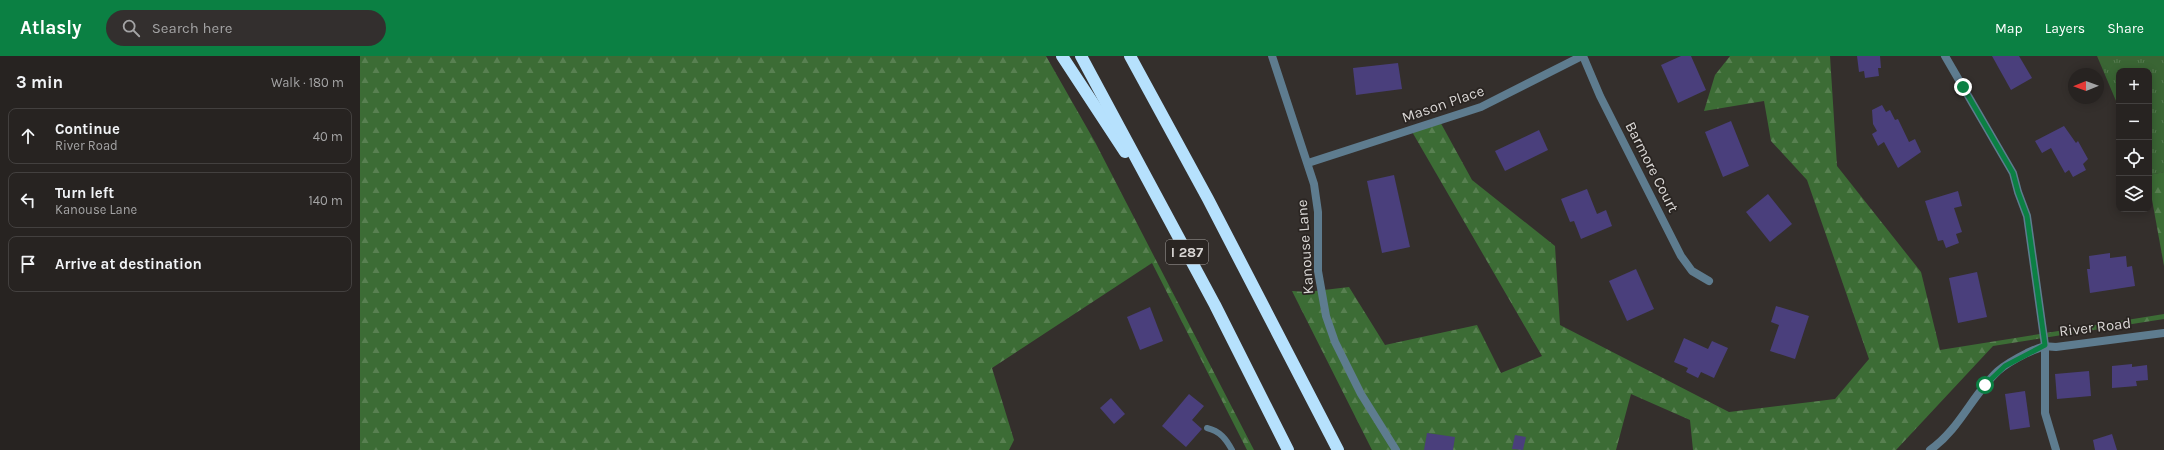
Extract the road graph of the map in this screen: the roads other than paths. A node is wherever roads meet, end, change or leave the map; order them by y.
1 (1062, 56) edge
2 (1081, 56) edge
3 (1130, 56) edge
4 (1272, 56) edge
5 (1582, 56) edge
6 (1945, 56) edge
7 (1308, 163) junction
8 (1170, 220) junction
9 (1709, 281) dead end
10 (2164, 334) edge
11 (2045, 345) junction
12 (1207, 428) dead end
13 (1338, 449) edge
14 (1232, 450) edge
15 (1288, 450) edge
16 (1396, 450) edge
17 (1930, 450) edge
18 (2056, 450) edge

1 - 8 highway
2 - 8 highway, I 287
3 - 13 highway, I 287
4 - 7 street, Kanouse Lane
5 - 7 street, Mason Place
5 - 9 street, Barmore Court
6 - 11 street
7 - 16 street, Kanouse Lane
8 - 15 highway, I 287
10 - 11 street, River Road
11 - 17 street, River Road
11 - 18 street
12 - 14 lane

